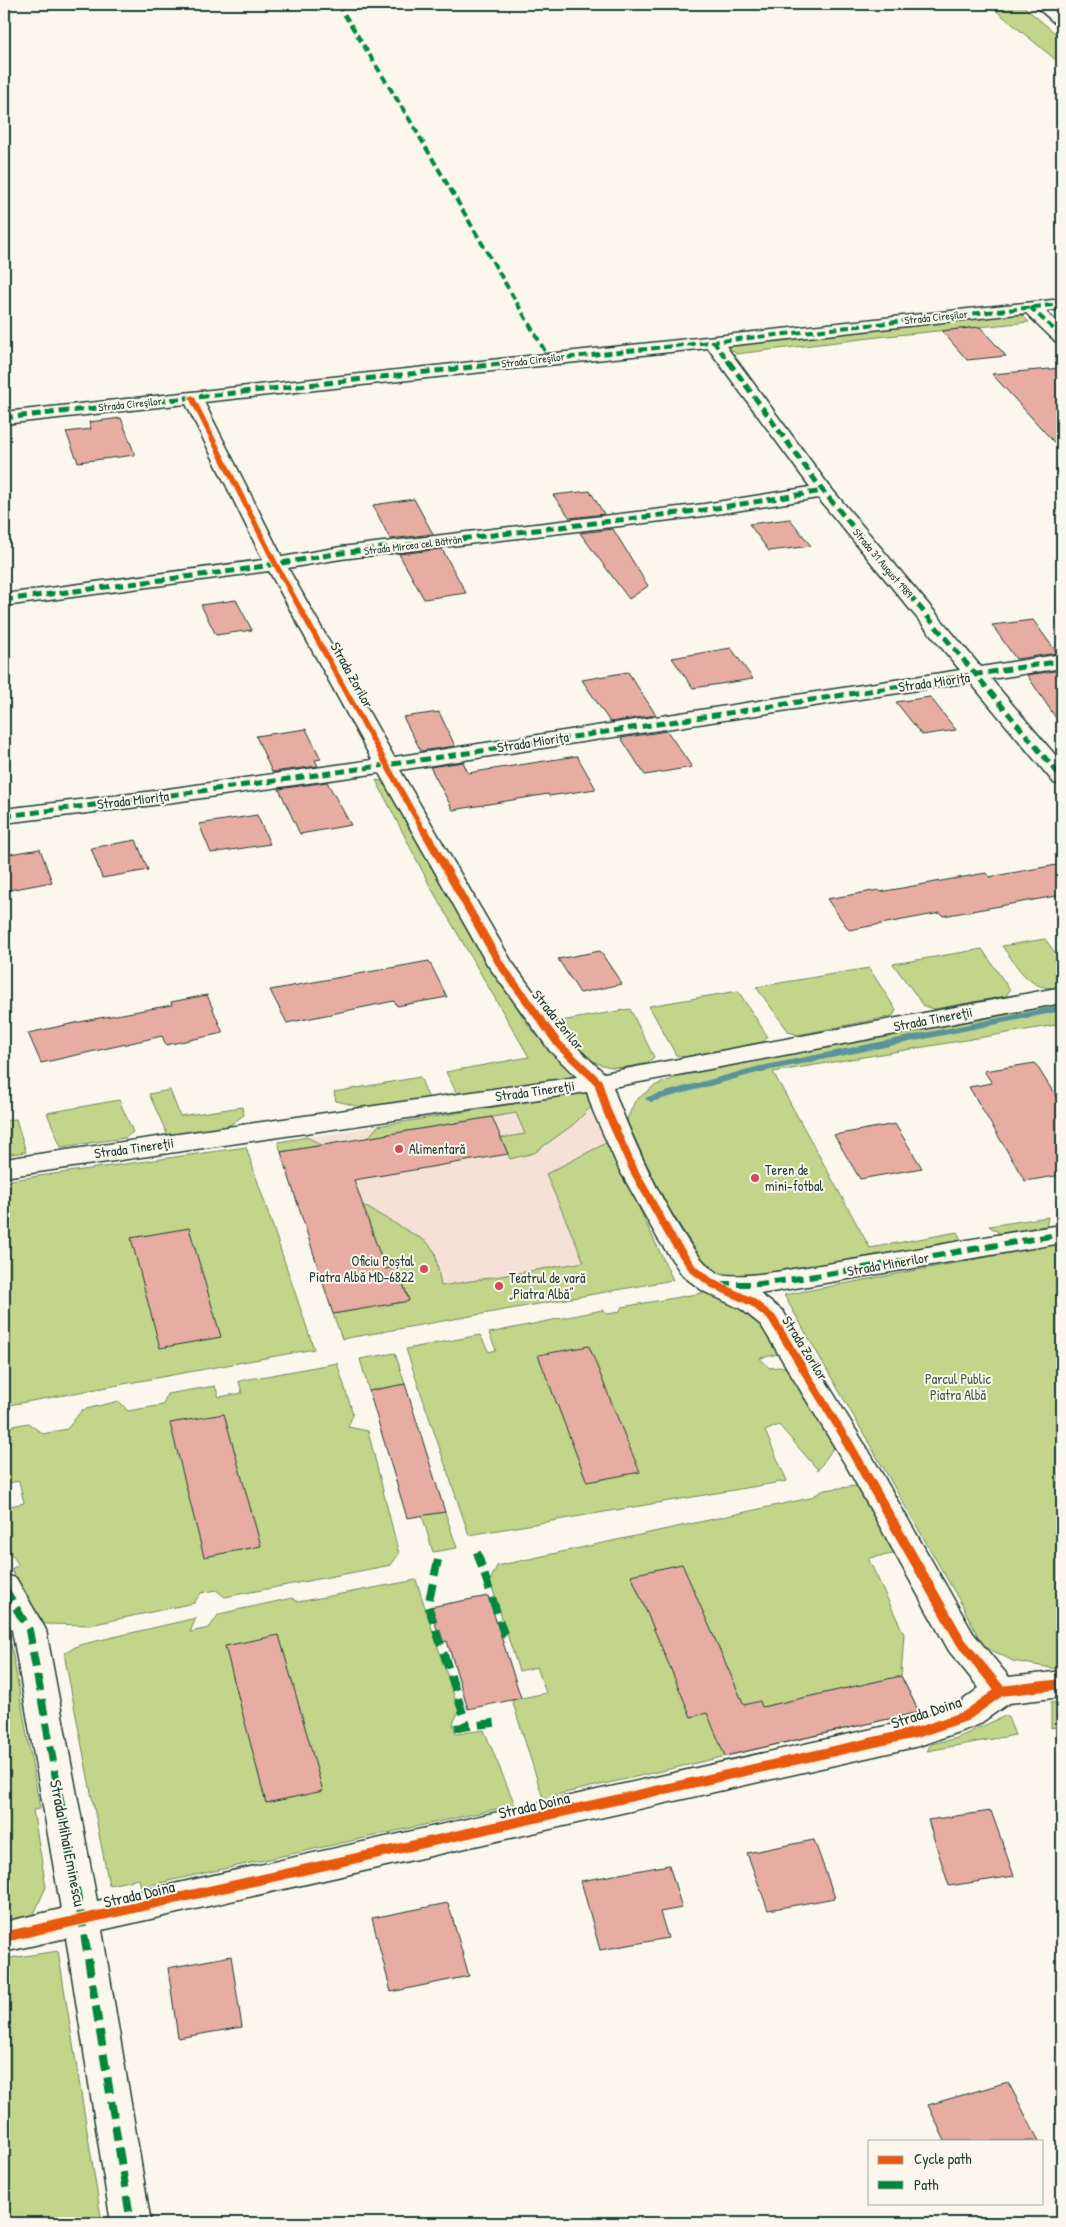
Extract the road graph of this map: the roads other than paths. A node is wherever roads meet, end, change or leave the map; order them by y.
1 (1040, 4) edge
2 (1062, 22) edge
3 (1062, 304) edge
4 (1030, 308) junction
5 (1062, 337) edge
6 (713, 341) junction
7 (192, 398) junction
8 (4, 418) edge
9 (823, 491) junction
10 (276, 565) junction
11 (4, 600) edge
12 (1062, 661) edge
13 (976, 675) junction
14 (386, 765) junction
15 (1062, 778) edge
16 (4, 816) edge
17 (1062, 995) edge
18 (598, 1082) junction
19 (4, 1168) edge
20 (1062, 1234) edge
21 (713, 1284) junction
22 (4, 1587) edge
23 (1062, 1684) edge
24 (1001, 1691) junction
25 (82, 1921) junction
26 (4, 1937) edge
27 (131, 2223) edge

1 - 2 street
3 - 4 street, Strada Cireşilor
4 - 5 street
4 - 6 street, Strada Cireşilor
6 - 7 street, Strada Cireşilor
6 - 9 street, Strada 31 August 1989
7 - 8 street, Strada Cireşilor
7 - 10 street, Strada Zorilor
9 - 10 street, Strada Mircea cel Bătrân
9 - 13 street, Strada 31 August 1989
10 - 11 street, Strada Mircea cel Bătrân
10 - 14 street, Strada Zorilor
12 - 13 street, Strada Mioriţa
13 - 14 street, Strada Mioriţa
13 - 15 street, Strada 31 August 1989
14 - 16 street, Strada Mioriţa
14 - 18 street, Strada Zorilor
17 - 18 street, Strada Tinereţii
18 - 19 street, Strada Tinereţii
18 - 21 street, Strada Zorilor
20 - 21 street, Strada Minerilor
21 - 24 street, Strada Zorilor
22 - 25 street, Strada Mihai Eminescu
23 - 24 street, Strada Doina
24 - 25 street, Strada Doina
25 - 26 street, Strada Doina
25 - 27 street, Strada Mihai Eminescu

